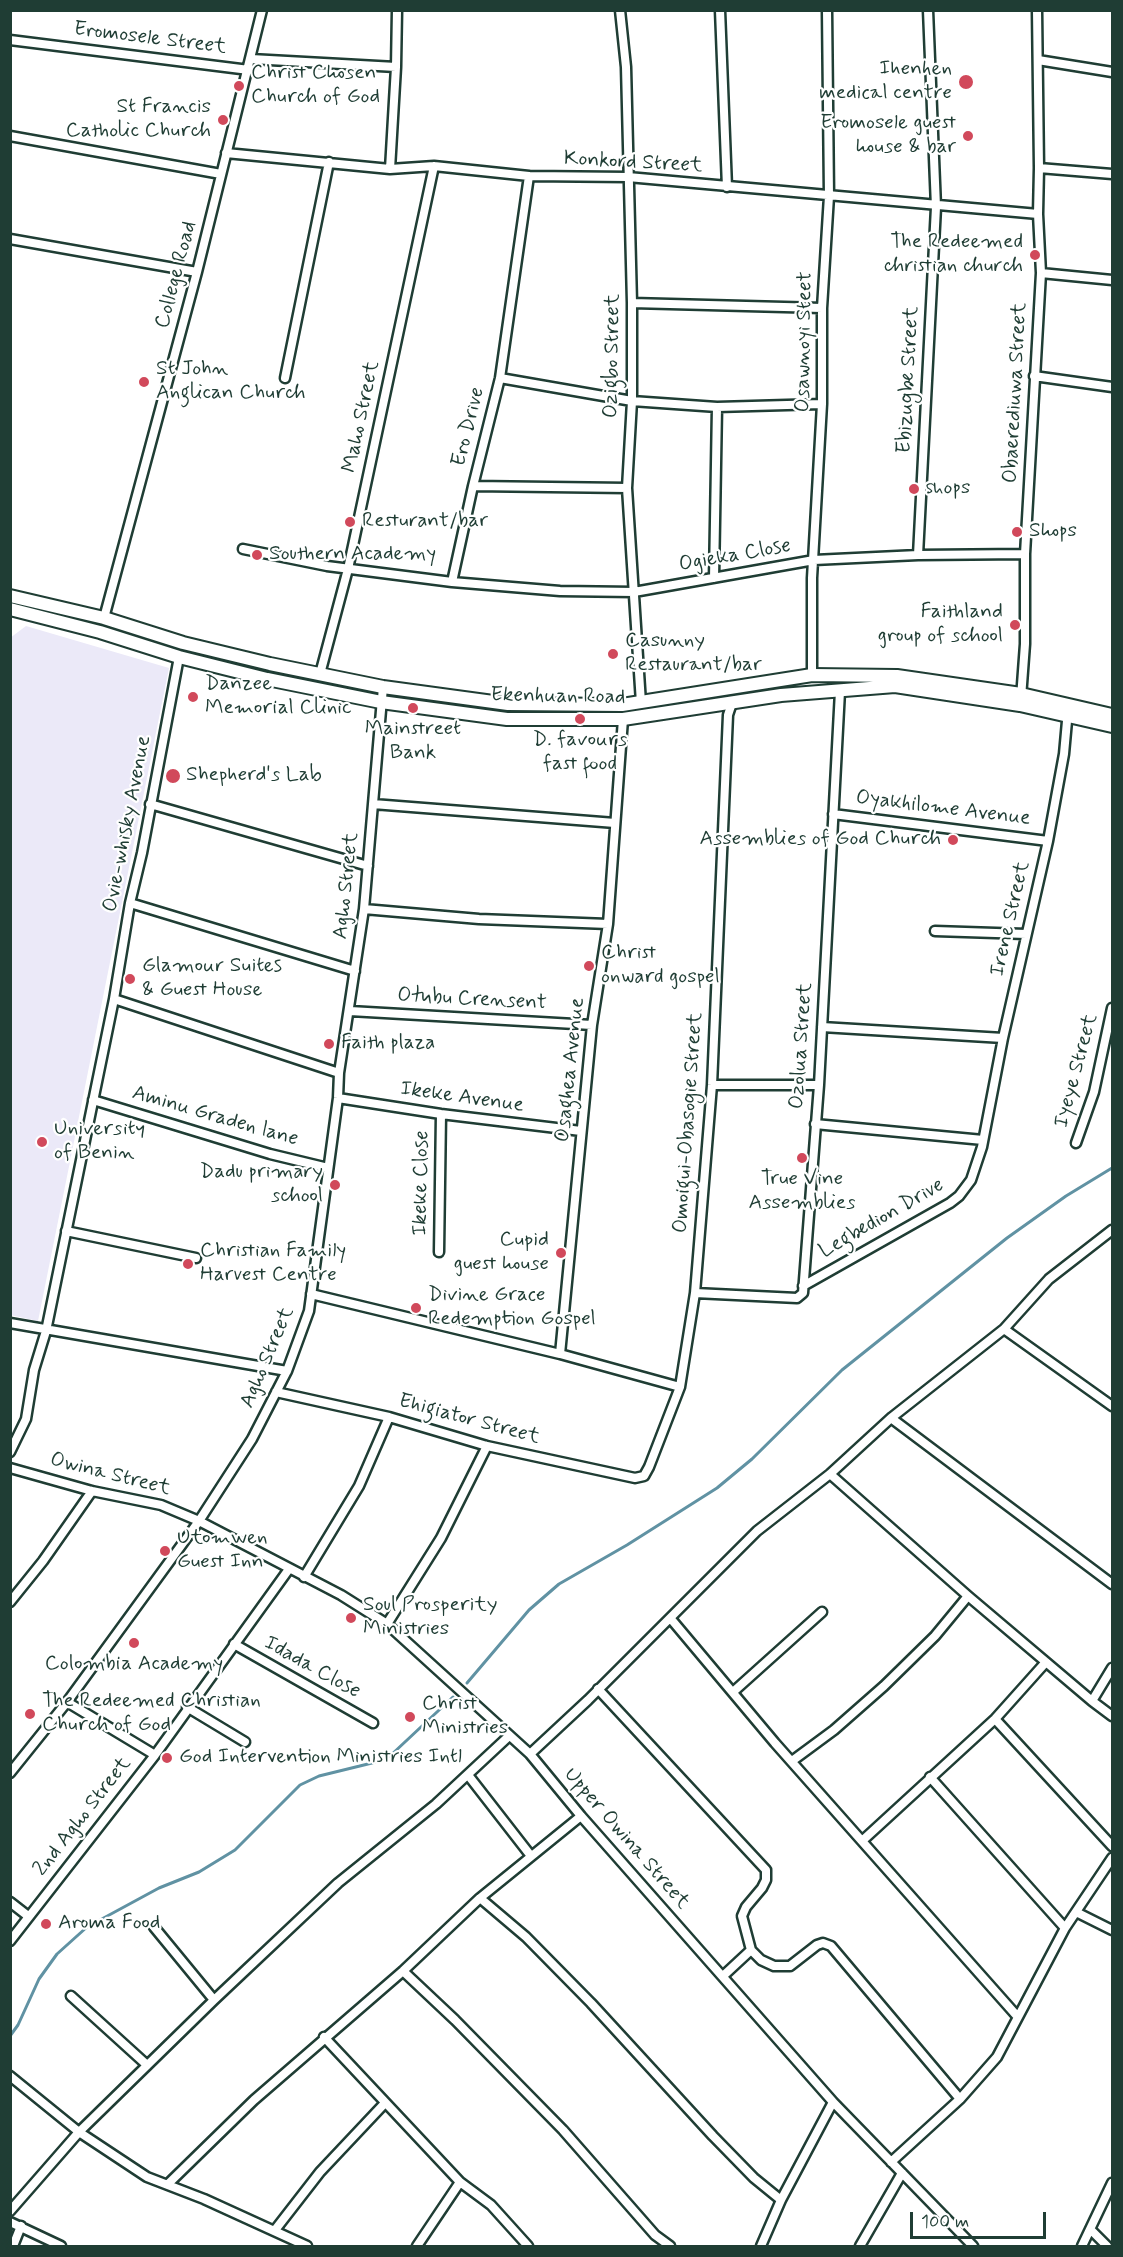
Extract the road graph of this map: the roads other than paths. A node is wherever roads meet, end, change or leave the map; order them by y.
1 (262, 10) edge
2 (397, 10) edge
3 (620, 10) edge
4 (720, 10) edge
5 (827, 10) edge
6 (928, 10) edge
7 (1037, 10) edge
8 (10, 40) edge
9 (251, 60) junction
10 (1038, 60) junction
11 (396, 67) junction
12 (249, 70) junction
13 (1113, 72) edge
14 (10, 136) edge
15 (226, 153) junction
16 (329, 162) junction
17 (434, 166) junction
18 (1039, 168) junction
19 (390, 169) junction
20 (221, 174) junction
21 (1113, 174) edge
22 (529, 176) junction
23 (628, 177) junction
24 (727, 187) junction
25 (829, 196) junction
26 (936, 207) junction
27 (1038, 214) junction
28 (10, 239) edge
29 (197, 272) junction
30 (1041, 273) junction
31 (1113, 280) edge
32 (632, 303) junction
33 (822, 308) junction
34 (1034, 376) junction
35 (285, 378) dead end
36 (500, 378) junction
37 (1113, 387) edge
38 (632, 401) junction
39 (822, 404) junction
40 (717, 407) junction
41 (473, 486) junction
42 (627, 488) junction
43 (243, 549) dead end
44 (1025, 554) junction
45 (918, 555) junction
46 (814, 560) junction
47 (348, 569) junction
48 (714, 578) junction
49 (452, 582) junction
50 (634, 592) junction
51 (10, 596) edge
52 (10, 609) edge
53 (104, 618) junction
54 (179, 657) junction
55 (320, 674) junction
56 (812, 675) junction
57 (383, 687) junction
58 (840, 691) junction
59 (1021, 699) junction
60 (381, 702) junction
61 (641, 703) junction
62 (732, 703) junction
63 (1068, 710) junction
64 (1113, 715) edge
65 (623, 719) junction
66 (1113, 726) edge
67 (150, 804) junction
68 (373, 804) junction
69 (833, 814) junction
70 (615, 822) junction
71 (1048, 841) junction
72 (368, 866) junction
73 (130, 903) junction
74 (364, 909) junction
75 (608, 924) junction
76 (935, 931) dead end
77 (1026, 934) junction
78 (355, 971) junction
79 (114, 999) junction
80 (1113, 1008) edge
81 (350, 1011) junction
82 (592, 1025) junction
83 (822, 1027) junction
84 (1003, 1038) junction
85 (339, 1073) junction
86 (819, 1084) junction
87 (712, 1085) junction
88 (338, 1098) junction
89 (93, 1100) junction
90 (441, 1114) junction
91 (815, 1124) junction
92 (581, 1131) junction
93 (983, 1140) junction
94 (1076, 1143) dead end
95 (328, 1168) junction
96 (1113, 1230) edge
97 (66, 1231) junction
98 (439, 1252) dead end
99 (196, 1258) dead end
100 (803, 1286) junction
101 (695, 1293) junction
102 (311, 1294) junction
103 (10, 1323) edge
104 (1004, 1329) junction
105 (46, 1331) junction
106 (560, 1354) junction
107 (287, 1371) junction
108 (680, 1387) junction
109 (276, 1392) junction
110 (1113, 1406) edge
111 (389, 1418) junction
112 (891, 1418) junction
113 (487, 1446) junction
114 (10, 1452) edge
115 (650, 1467) joint
116 (10, 1468) edge
117 (830, 1474) junction
118 (92, 1491) junction
119 (199, 1521) junction
120 (289, 1569) junction
121 (304, 1577) junction
122 (1113, 1584) edge
123 (968, 1596) junction
124 (10, 1602) edge
125 (822, 1612) dead end
126 (671, 1619) junction
127 (387, 1624) junction
128 (234, 1644) junction
129 (1046, 1662) junction
130 (1113, 1668) edge
131 (598, 1689) junction
132 (733, 1692) junction
133 (1092, 1701) junction
134 (67, 1702) junction
135 (187, 1707) junction
136 (1113, 1716) edge
137 (995, 1719) junction
138 (373, 1723) dead end
139 (509, 1736) junction
140 (245, 1742) dead end
141 (530, 1754) junction
142 (155, 1755) junction
143 (792, 1761) junction
144 (10, 1773) edge
145 (468, 1775) junction
146 (930, 1778) junction
147 (581, 1816) junction
148 (862, 1841) junction
149 (1113, 1846) edge
150 (531, 1856) junction
151 (1113, 1858) edge
152 (480, 1898) junction
153 (10, 1902) edge
154 (1076, 1912) junction
155 (28, 1916) junction
156 (154, 1927) dead end
157 (1065, 1928) junction
158 (1113, 1930) edge
159 (10, 1941) edge
160 (751, 1950) junction
161 (403, 1971) junction
162 (723, 1976) junction
163 (71, 1996) dead end
164 (214, 2000) junction
165 (1017, 2016) junction
166 (324, 2037) junction
167 (147, 2065) junction
168 (10, 2076) edge
169 (960, 2099) junction
170 (833, 2102) junction
171 (385, 2103) junction
172 (79, 2132) junction
173 (891, 2162) junction
174 (902, 2173) junction
175 (460, 2182) junction
176 (1113, 2183) edge
177 (168, 2184) junction
178 (781, 2200) junction
179 (10, 2211) edge
180 (10, 2222) edge
181 (21, 2226) junction
182 (275, 2230) junction
183 (1091, 2230) junction
184 (13, 2247) edge
185 (61, 2247) edge
186 (307, 2247) edge
187 (417, 2247) edge
188 (528, 2247) edge
189 (670, 2247) edge
190 (761, 2247) edge
191 (860, 2247) edge
192 (973, 2247) edge
193 (1082, 2247) edge
194 (1107, 2247) edge

1 - 9 street, College Road
2 - 11 street
3 - 23 street, Ozigbo Street
4 - 24 street
5 - 25 street, Osawnoyi Steet
6 - 26 street, Ebizugbe Street
7 - 10 street, Obaerediuwa Street
8 - 12 street, Eromosele Street
9 - 11 street
9 - 12 street, College Road
10 - 13 street
10 - 18 street, Obaerediuwa Street
11 - 19 street
12 - 15 street, College Road
14 - 20 street
15 - 16 street, Konkord Street
15 - 20 street, College Road
16 - 19 street, Konkord Street
16 - 35 street
17 - 19 street, Konkord Street
17 - 22 street, Konkord Street
17 - 47 street, Maho Street
18 - 21 street
18 - 27 street, Obaerediuwa Street
20 - 29 street, College Road
22 - 23 street, Konkord Street
22 - 36 street, Ero Drive
23 - 24 street, Konkord Street
23 - 32 street, Ozigbo Street
24 - 25 street, Konkord Street
25 - 26 street, Konkord Street
25 - 33 street, Osawnoyi Steet
26 - 27 street, Konkord Street
26 - 45 street, Ebizugbe Street
27 - 30 street, Obaerediuwa Street
28 - 29 street
29 - 53 street, College Road
30 - 31 street
30 - 34 street, Obaerediuwa Street
32 - 33 street
32 - 38 street, Ozigbo Street
33 - 39 street, Osawnoyi Steet
34 - 37 street
34 - 44 street, Obaerediuwa Street
36 - 38 street
36 - 41 street, Ero Drive
38 - 40 street
38 - 42 street, Ozigbo Street
39 - 40 street
39 - 46 street, Osawnoyi Steet
40 - 48 street
41 - 42 street
41 - 49 street, Ero Drive
42 - 50 street, Ozigbo Street
43 - 47 street
44 - 45 street, Ogieka Close
44 - 59 street, Obaerediuwa Street
45 - 46 street, Ogieka Close
46 - 48 street, Ogieka Close
46 - 56 street, Osawnoyi Steet
47 - 49 street
47 - 55 street, Maho Street
48 - 50 street, Ogieka Close
49 - 50 street, Ogieka Close
50 - 61 street, Ozigbo Street
51 - 53 main road, Ekenhuan Road
52 - 54 main road, Ekenhuan Road
53 - 55 main road, Ekenhuan Road
54 - 60 main road, Ekenhuan Road
54 - 67 street, Ovie-whisky Avenue
55 - 57 main road, Ekenhuan Road
56 - 59 main road, Ekenhuan Road
56 - 61 main road, Ekenhuan Road
57 - 60 street, Agho Street
57 - 61 main road, Ekenhuan Road
58 - 59 main road, Ekenhuan Road
58 - 62 main road, Ekenhuan Road
58 - 69 street, Ozolua Street
59 - 63 main road, Ekenhuan Road
60 - 65 main road, Ekenhuan Road
60 - 68 street, Agho Street
62 - 65 main road, Ekenhuan Road
62 - 87 street, Omoigui-Obasogie Street
63 - 64 main road, Ekenhuan Road
63 - 66 main road, Ekenhuan Road
63 - 71 street, Irene Street
65 - 70 street, Osaghea Avenue
67 - 72 street
67 - 73 street, Ovie-whisky Avenue
68 - 70 street
68 - 72 street, Agho Street
69 - 71 street, Oyakhilome Avenue
69 - 83 street, Ozolua Street
70 - 75 street, Osaghea Avenue
71 - 77 street, Irene Street
72 - 74 street, Agho Street
73 - 78 street
73 - 79 street, Ovie-whisky Avenue
74 - 75 street
74 - 78 street, Agho Street
75 - 82 street, Osaghea Avenue
76 - 77 street
77 - 84 street, Irene Street
78 - 81 street, Agho Street
79 - 85 street
79 - 89 street, Ovie-whisky Avenue
80 - 94 street, Iyeye Street
81 - 82 street, Otubu Crensent
81 - 85 street, Agho Street
82 - 92 street, Osaghea Avenue
83 - 84 street
83 - 86 street, Ozolua Street
84 - 93 street, Irene Street
85 - 88 street, Agho Street
86 - 87 street
86 - 91 street, Ozolua Street
87 - 101 street, Omoigui-Obasogie Street
88 - 90 street, Ikeke Avenue
88 - 95 street, Agho Street
89 - 95 street, Aminu Graden lane
89 - 97 street, Ovie-whisky Avenue
90 - 92 street, Ikeke Avenue
90 - 98 street, Ikeke Close
91 - 93 street
91 - 100 street, Ozolua Street
92 - 106 street, Osaghea Avenue
93 - 100 street, Legbedion Drive
95 - 102 street, Agho Street
96 - 104 street
97 - 99 street
97 - 105 street, Ovie-whisky Avenue
100 - 101 street
101 - 108 street, Omoigui-Obasogie Street
102 - 106 street
102 - 107 street, Agho Street
103 - 105 street
104 - 110 street
104 - 112 street
105 - 107 street
105 - 114 street, Ovie-whisky Avenue
106 - 108 street
107 - 109 street, Agho Street
108 - 115 street, Omoigui-Obasogie Street
109 - 111 street, Ehigiator Street
109 - 119 street, Agho Street
111 - 113 street, Ehigiator Street
111 - 121 street
112 - 117 street
112 - 122 street
113 - 115 street, Ehigiator Street
113 - 127 street
116 - 118 street, Owina Street
117 - 123 street
117 - 126 street
118 - 119 street, Owina Street
118 - 124 street
119 - 120 street, Upper Owina Street
119 - 134 street, Agho Street
120 - 121 street, Upper Owina Street
120 - 128 street, 2nd Agho Street
121 - 127 street, Upper Owina Street
123 - 129 street
123 - 143 street
125 - 132 street
126 - 131 street
126 - 132 street
127 - 139 street, Upper Owina Street
128 - 135 street, 2nd Agho Street
128 - 138 street, Idada Close
129 - 133 street
129 - 137 street
130 - 133 street
131 - 141 street
131 - 160 street
132 - 143 street
133 - 136 street
134 - 142 street
134 - 144 street, Agho Street
135 - 140 street
135 - 142 street, 2nd Agho Street
137 - 146 street
137 - 149 street
139 - 141 street, Upper Owina Street
139 - 145 street
141 - 147 street, Upper Owina Street
142 - 155 street, 2nd Agho Street
143 - 148 street
145 - 150 street
145 - 164 street
146 - 148 street
146 - 157 street
147 - 150 street
147 - 162 street, Upper Owina Street
148 - 165 street
150 - 152 street
151 - 154 street
152 - 161 street
152 - 178 street
153 - 155 street
154 - 157 street
154 - 158 street
155 - 159 street, 2nd Agho Street
156 - 164 street
157 - 165 street
160 - 162 street
160 - 169 street
161 - 166 street
161 - 189 street
162 - 170 street, Upper Owina Street
163 - 167 street
164 - 167 street
165 - 169 street
166 - 171 street
166 - 177 street
167 - 172 street
168 - 172 street
169 - 173 street
170 - 173 street, Upper Owina Street
170 - 178 street
171 - 175 street
171 - 182 street
172 - 177 street
172 - 179 street
173 - 174 street, Upper Owina Street
174 - 191 street
174 - 192 street, Upper Owina Street
175 - 187 street
175 - 188 street
176 - 183 street
177 - 182 street
178 - 190 street
180 - 181 street
181 - 184 street
181 - 185 street
182 - 186 street
183 - 193 street
183 - 194 street

